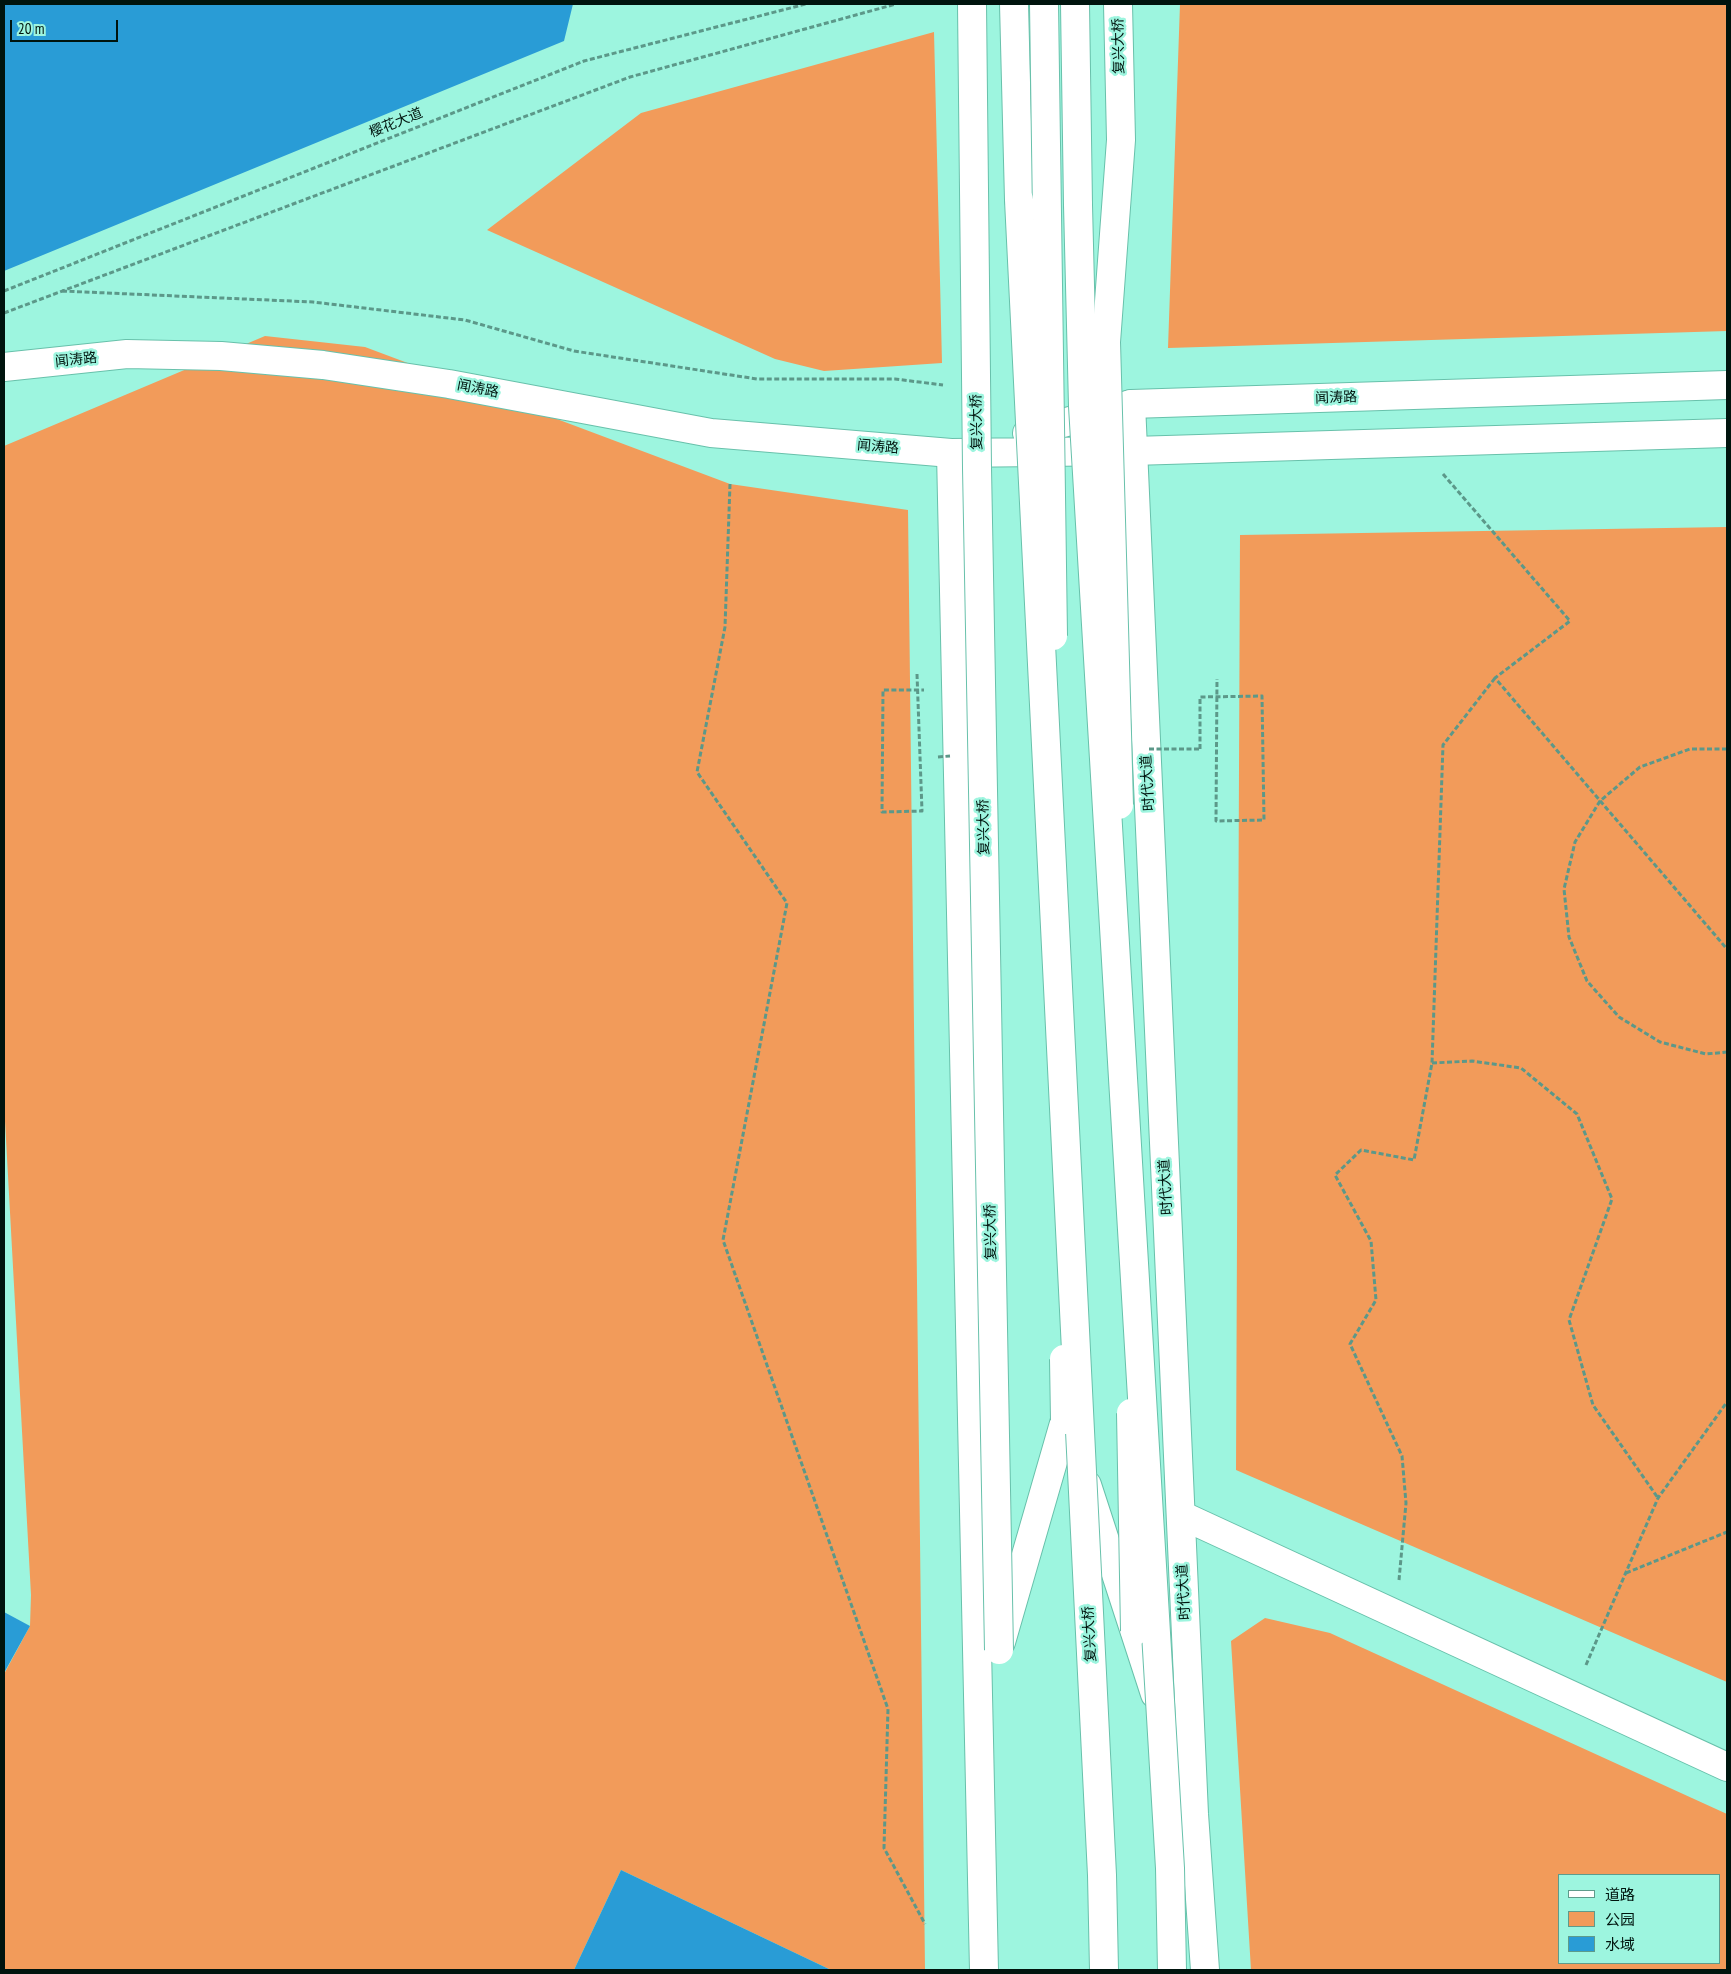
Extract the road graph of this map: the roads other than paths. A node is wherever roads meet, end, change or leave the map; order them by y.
1 (972, 4) edge
2 (1014, 4) edge
3 (1044, 4) edge
4 (1075, 4) edge
5 (1118, 4) edge
6 (4, 367) edge
7 (1727, 385) edge
8 (1132, 404) junction
9 (1727, 433) edge
10 (1133, 451) junction
11 (950, 453) junction
12 (1065, 1420) junction
13 (1181, 1515) junction
14 (1135, 1631) junction
15 (999, 1650) junction
16 (1727, 1767) edge
17 (981, 1802) junction
18 (1194, 1814) junction
19 (984, 1970) edge
20 (1104, 1970) edge
21 (1172, 1970) edge
22 (1205, 1970) edge

1 - 15 main road, 复兴大桥, bridge
2 - 20 main road, 复兴大桥, bridge
3 - 12 main road, bridge
4 - 21 main road, bridge
5 - 14 main road, 复兴大桥, bridge
6 - 11 main road, 闻涛路
7 - 8 main road, 闻涛路
8 - 10 main road, 时代大道
8 - 11 main road, 闻涛路
9 - 10 main road, 闻涛路
10 - 11 main road, 闻涛路
10 - 13 main road, 时代大道
11 - 17 main road
12 - 14 main road, bridge
12 - 15 main road, bridge
13 - 16 main road
13 - 18 main road, 时代大道
14 - 18 main road
15 - 17 main road
17 - 19 main road
18 - 22 main road, 时代大道

